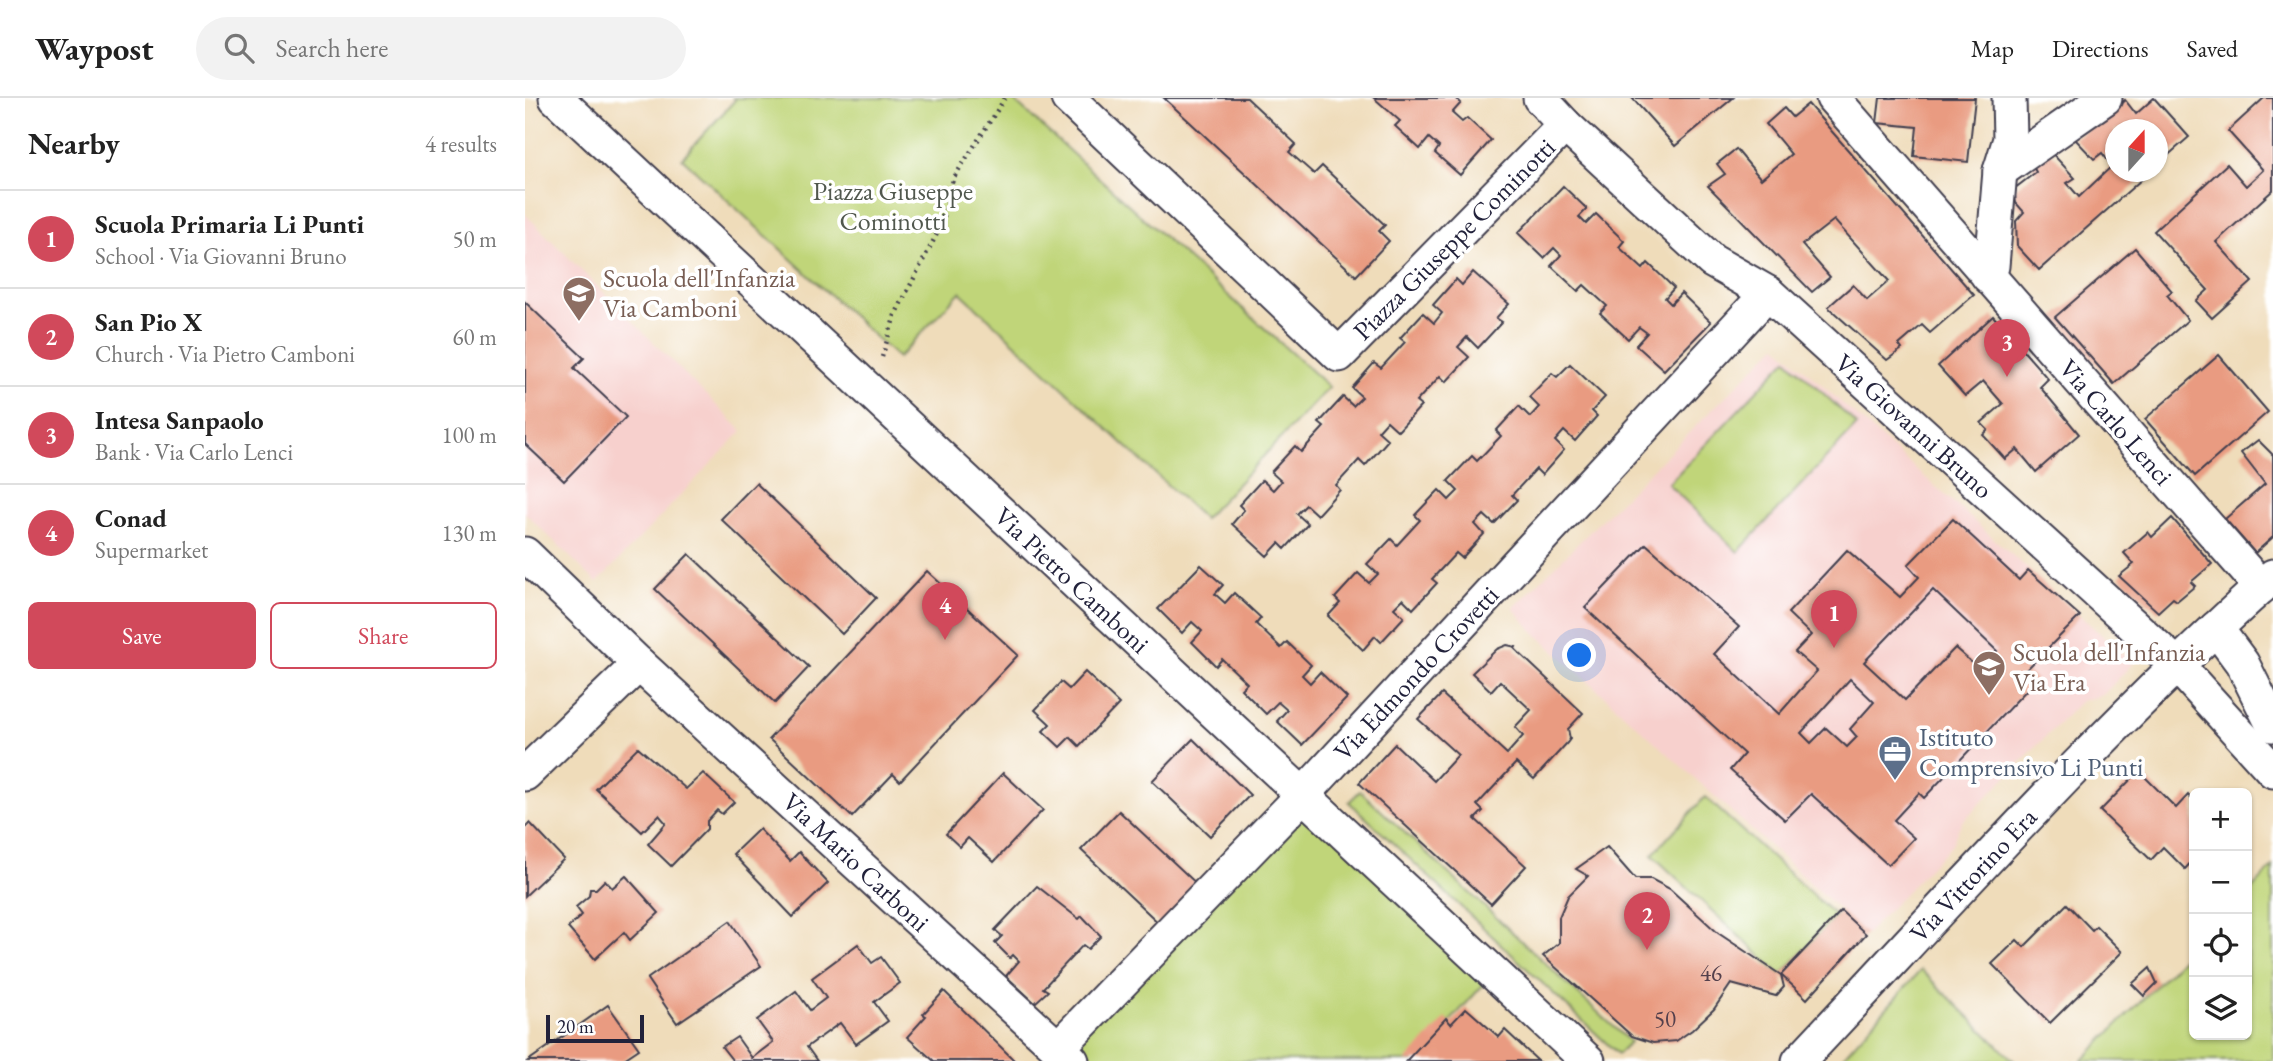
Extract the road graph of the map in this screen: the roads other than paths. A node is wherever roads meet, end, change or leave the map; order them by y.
1 (556, 98) edge
2 (1068, 98) edge
3 (1540, 98) edge
4 (1833, 98) edge
5 (2008, 98) edge
6 (2105, 98) edge
7 (1565, 125) junction
8 (2000, 171) junction
9 (1988, 276) junction
10 (1768, 293) junction
11 (525, 554) edge
12 (2267, 582) edge
13 (2216, 628) junction
14 (639, 664) junction
15 (2178, 665) junction
16 (2273, 725) edge
17 (2273, 771) edge
18 (525, 774) edge
19 (1302, 796) junction
20 (1065, 1055) edge
21 (1588, 1061) edge
22 (1799, 1061) edge

1 - 19 street, Via Pietro Camboni
2 - 7 street, Piazza Giuseppe Cominotti
3 - 7 street, Via Giovanni Bruno
4 - 9 street, Via Carlo Lenci
5 - 8 street
6 - 8 street
7 - 10 street, Via Giovanni Bruno
8 - 9 street
9 - 12 street, Via Carlo Lenci
10 - 15 street, Via Giovanni Bruno
10 - 19 street, Via Edmondo Crovetti
11 - 14 street, Via Mario Carboni
12 - 13 street, Via Vittorino Era
13 - 15 street, Via Vittorino Era
13 - 16 street
14 - 18 street
14 - 20 street, Via Mario Carboni
15 - 17 street, Via Giovanni Bruno
15 - 22 street, Via Vittorino Era
19 - 20 street, Via Edmondo Crovetti
19 - 21 street, Via Pietro Camboni

